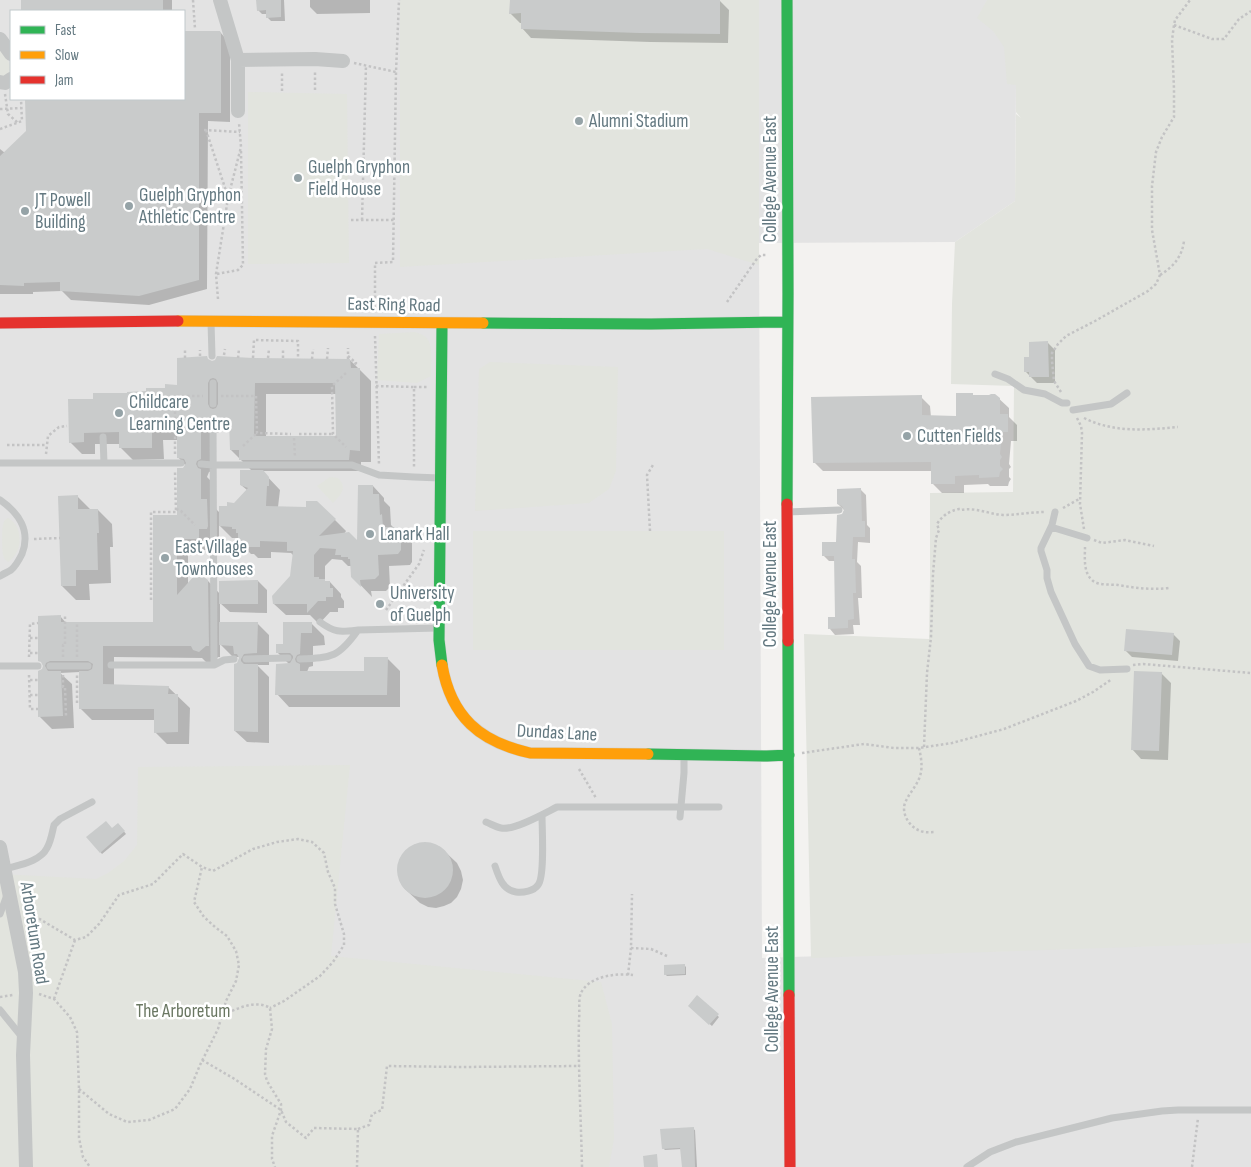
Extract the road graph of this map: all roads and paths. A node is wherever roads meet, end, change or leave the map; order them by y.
1 (193, 0) edge
2 (220, 0) edge
3 (400, 0) edge
4 (787, 0) edge
5 (1190, 0) edge
6 (1251, 11) edge
7 (1174, 25) junction
8 (195, 29) dead end
9 (0, 39) edge
10 (10, 53) edge
11 (315, 59) junction
12 (238, 60) junction
13 (282, 60) junction
14 (343, 61) joint
15 (366, 65) junction
16 (396, 72) junction
17 (5, 84) edge
18 (314, 90) dead end
19 (282, 91) dead end
20 (21, 100) edge
21 (7, 108) junction
22 (21, 108) junction
23 (0, 109) edge
24 (238, 112) joint
25 (18, 123) junction
26 (0, 129) edge
27 (240, 132) junction
28 (241, 147) junction
29 (228, 198) junction
30 (351, 220) dead end
31 (362, 220) junction
32 (394, 220) junction
33 (1184, 241) dead end
34 (767, 254) dead end
35 (216, 274) junction
36 (1160, 275) junction
37 (218, 299) dead end
38 (727, 302) dead end
39 (211, 322) junction
40 (375, 322) junction
41 (787, 322) junction
42 (0, 323) edge
43 (442, 324) junction
44 (313, 348) dead end
45 (328, 348) dead end
46 (348, 348) dead end
47 (239, 349) dead end
48 (269, 349) dead end
49 (284, 349) dead end
50 (185, 350) dead end
51 (200, 350) dead end
52 (225, 350) dead end
53 (200, 356) dead end
54 (212, 356) dead end
55 (224, 356) dead end
56 (185, 358) dead end
57 (238, 358) dead end
58 (253, 358) dead end
59 (268, 358) dead end
60 (283, 358) dead end
61 (298, 358) dead end
62 (312, 358) dead end
63 (327, 359) dead end
64 (353, 366) dead end
65 (346, 373) dead end
66 (995, 374) dead end
67 (213, 383) dead end
68 (1127, 393) dead end
69 (1067, 403) joint
70 (213, 404) dead end
71 (1073, 410) junction
72 (213, 422) dead end
73 (67, 426) dead end
74 (1178, 428) dead end
75 (257, 433) dead end
76 (299, 434) dead end
77 (334, 434) junction
78 (103, 438) dead end
79 (294, 438) dead end
80 (7, 445) dead end
81 (46, 446) junction
82 (243, 446) dead end
83 (346, 447) dead end
84 (0, 463) edge
85 (46, 463) junction
86 (104, 463) junction
87 (181, 463) dead end
88 (201, 464) dead end
89 (213, 465) junction
90 (295, 465) junction
91 (653, 465) dead end
92 (379, 475) junction
93 (440, 478) junction
94 (1081, 498) junction
95 (0, 500) edge
96 (176, 510) dead end
97 (840, 510) dead end
98 (787, 512) junction
99 (1055, 512) junction
100 (195, 525) dead end
101 (1051, 527) junction
102 (650, 532) dead end
103 (1086, 537) junction
104 (60, 538) dead end
105 (25, 540) junction
106 (1154, 546) dead end
107 (0, 576) edge
108 (1169, 588) dead end
109 (320, 622) dead end
110 (438, 628) junction
111 (358, 630) junction
112 (30, 638) dead end
113 (38, 638) dead end
114 (30, 653) dead end
115 (38, 653) dead end
116 (288, 658) dead end
117 (234, 659) dead end
118 (246, 659) dead end
119 (300, 659) dead end
120 (111, 665) dead end
121 (214, 665) junction
122 (0, 666) edge
123 (38, 666) dead end
124 (50, 666) dead end
125 (88, 666) dead end
126 (1127, 669) junction
127 (1251, 673) edge
128 (29, 680) dead end
129 (38, 680) dead end
130 (30, 695) dead end
131 (38, 695) dead end
132 (924, 747) junction
133 (919, 748) junction
134 (684, 754) junction
135 (788, 755) junction
136 (579, 770) dead end
137 (92, 802) dead end
138 (601, 807) junction
139 (681, 807) junction
140 (719, 807) dead end
141 (542, 815) junction
142 (680, 817) dead end
143 (486, 822) dead end
144 (936, 832) dead end
145 (0, 847) edge
146 (495, 866) dead end
147 (202, 867) junction
148 (5, 869) junction
149 (632, 894) dead end
150 (11, 896) junction
151 (0, 914) edge
152 (75, 940) junction
153 (631, 948) junction
154 (667, 956) dead end
155 (628, 975) junction
156 (632, 975) dead end
157 (26, 993) junction
158 (54, 999) junction
159 (270, 1008) junction
160 (0, 1010) edge
161 (222, 1016) junction
162 (23, 1039) junction
163 (202, 1060) junction
164 (580, 1066) junction
165 (79, 1089) junction
166 (1200, 1109) junction
167 (281, 1110) junction
168 (1251, 1110) edge
169 (358, 1129) junction
170 (26, 1167) edge
171 (90, 1167) edge
172 (274, 1167) edge
173 (357, 1167) edge
174 (582, 1167) edge
175 (790, 1167) edge
176 (967, 1167) edge
177 (1192, 1167) edge

1 - 8 path
2 - 12 street
3 - 16 path
4 - 41 street, College Avenue East
5 - 7 path
6 - 7 path
7 - 36 path
9 - 10 street
11 - 13 street
11 - 14 street
11 - 18 path
12 - 13 street
12 - 24 street
13 - 19 path
14 - 15 path
15 - 16 path
15 - 31 path
16 - 32 path
17 - 21 path
20 - 22 path
21 - 22 path
21 - 23 path
21 - 25 path
22 - 25 path
24 - 27 path
25 - 26 path
27 - 28 path
27 - 29 path
28 - 29 path
28 - 35 path
29 - 35 path
30 - 31 path
31 - 32 path
32 - 40 path
33 - 36 path
34 - 38 path
35 - 37 path
36 - 69 path
39 - 40 street, East Ring Road
39 - 42 street, East Ring Road
39 - 54 lane
40 - 43 street, East Ring Road
40 - 92 path
41 - 43 street, East Ring Road
41 - 98 street, College Avenue East
43 - 93 street, Dundas Lane
44 - 62 path
45 - 63 path
46 - 64 path
47 - 57 path
48 - 59 path
49 - 60 path
50 - 56 path
51 - 53 path
52 - 55 path
58 - 61 path
65 - 77 path
66 - 69 lane
67 - 70 lane
68 - 71 lane
71 - 74 path
71 - 94 path
72 - 89 lane
73 - 81 path
75 - 82 path
76 - 77 path
77 - 83 path
78 - 86 lane
79 - 90 path
80 - 81 path
81 - 85 path
84 - 85 lane
85 - 86 lane
86 - 87 lane
88 - 89 lane
89 - 90 lane
89 - 121 lane
90 - 92 lane
91 - 102 path
92 - 93 lane
93 - 110 street, Dundas Lane
94 - 99 path
94 - 103 path
95 - 105 lane
96 - 100 path
97 - 98 lane
98 - 135 street, College Avenue East
99 - 101 lane
99 - 132 path
101 - 103 lane
101 - 126 lane
103 - 106 path
103 - 108 path
104 - 105 path
105 - 107 lane
109 - 111 lane
110 - 111 lane
110 - 134 street, Dundas Lane
111 - 119 lane
112 - 113 path
114 - 115 path
116 - 118 lane
117 - 121 lane
120 - 121 lane
122 - 123 lane
124 - 125 lane
126 - 127 path
126 - 132 path
128 - 129 path
130 - 131 path
132 - 133 path
133 - 135 path
133 - 144 path
134 - 135 street, Dundas Lane
134 - 139 lane
135 - 175 street, College Avenue East
136 - 138 path
137 - 148 lane
138 - 139 lane
138 - 141 lane
139 - 140 lane
139 - 142 lane
141 - 143 lane
141 - 146 lane
145 - 148 street, Arboretum Road
147 - 152 path
147 - 159 path
147 - 161 path
148 - 150 street, Arboretum Road
149 - 153 path
150 - 151 lane
150 - 152 path
150 - 157 street, Arboretum Road
152 - 158 path
153 - 154 path
153 - 155 path
155 - 156 path
155 - 164 path
157 - 158 path
157 - 162 street, Arboretum Road
158 - 165 path
159 - 161 path
159 - 167 path
160 - 162 lane
161 - 163 path
162 - 170 street, Arboretum Road
163 - 165 path
163 - 167 path
164 - 169 path
164 - 174 path
165 - 171 path
166 - 168 lane
166 - 176 lane
166 - 177 path
167 - 169 path
167 - 172 path
169 - 173 path

